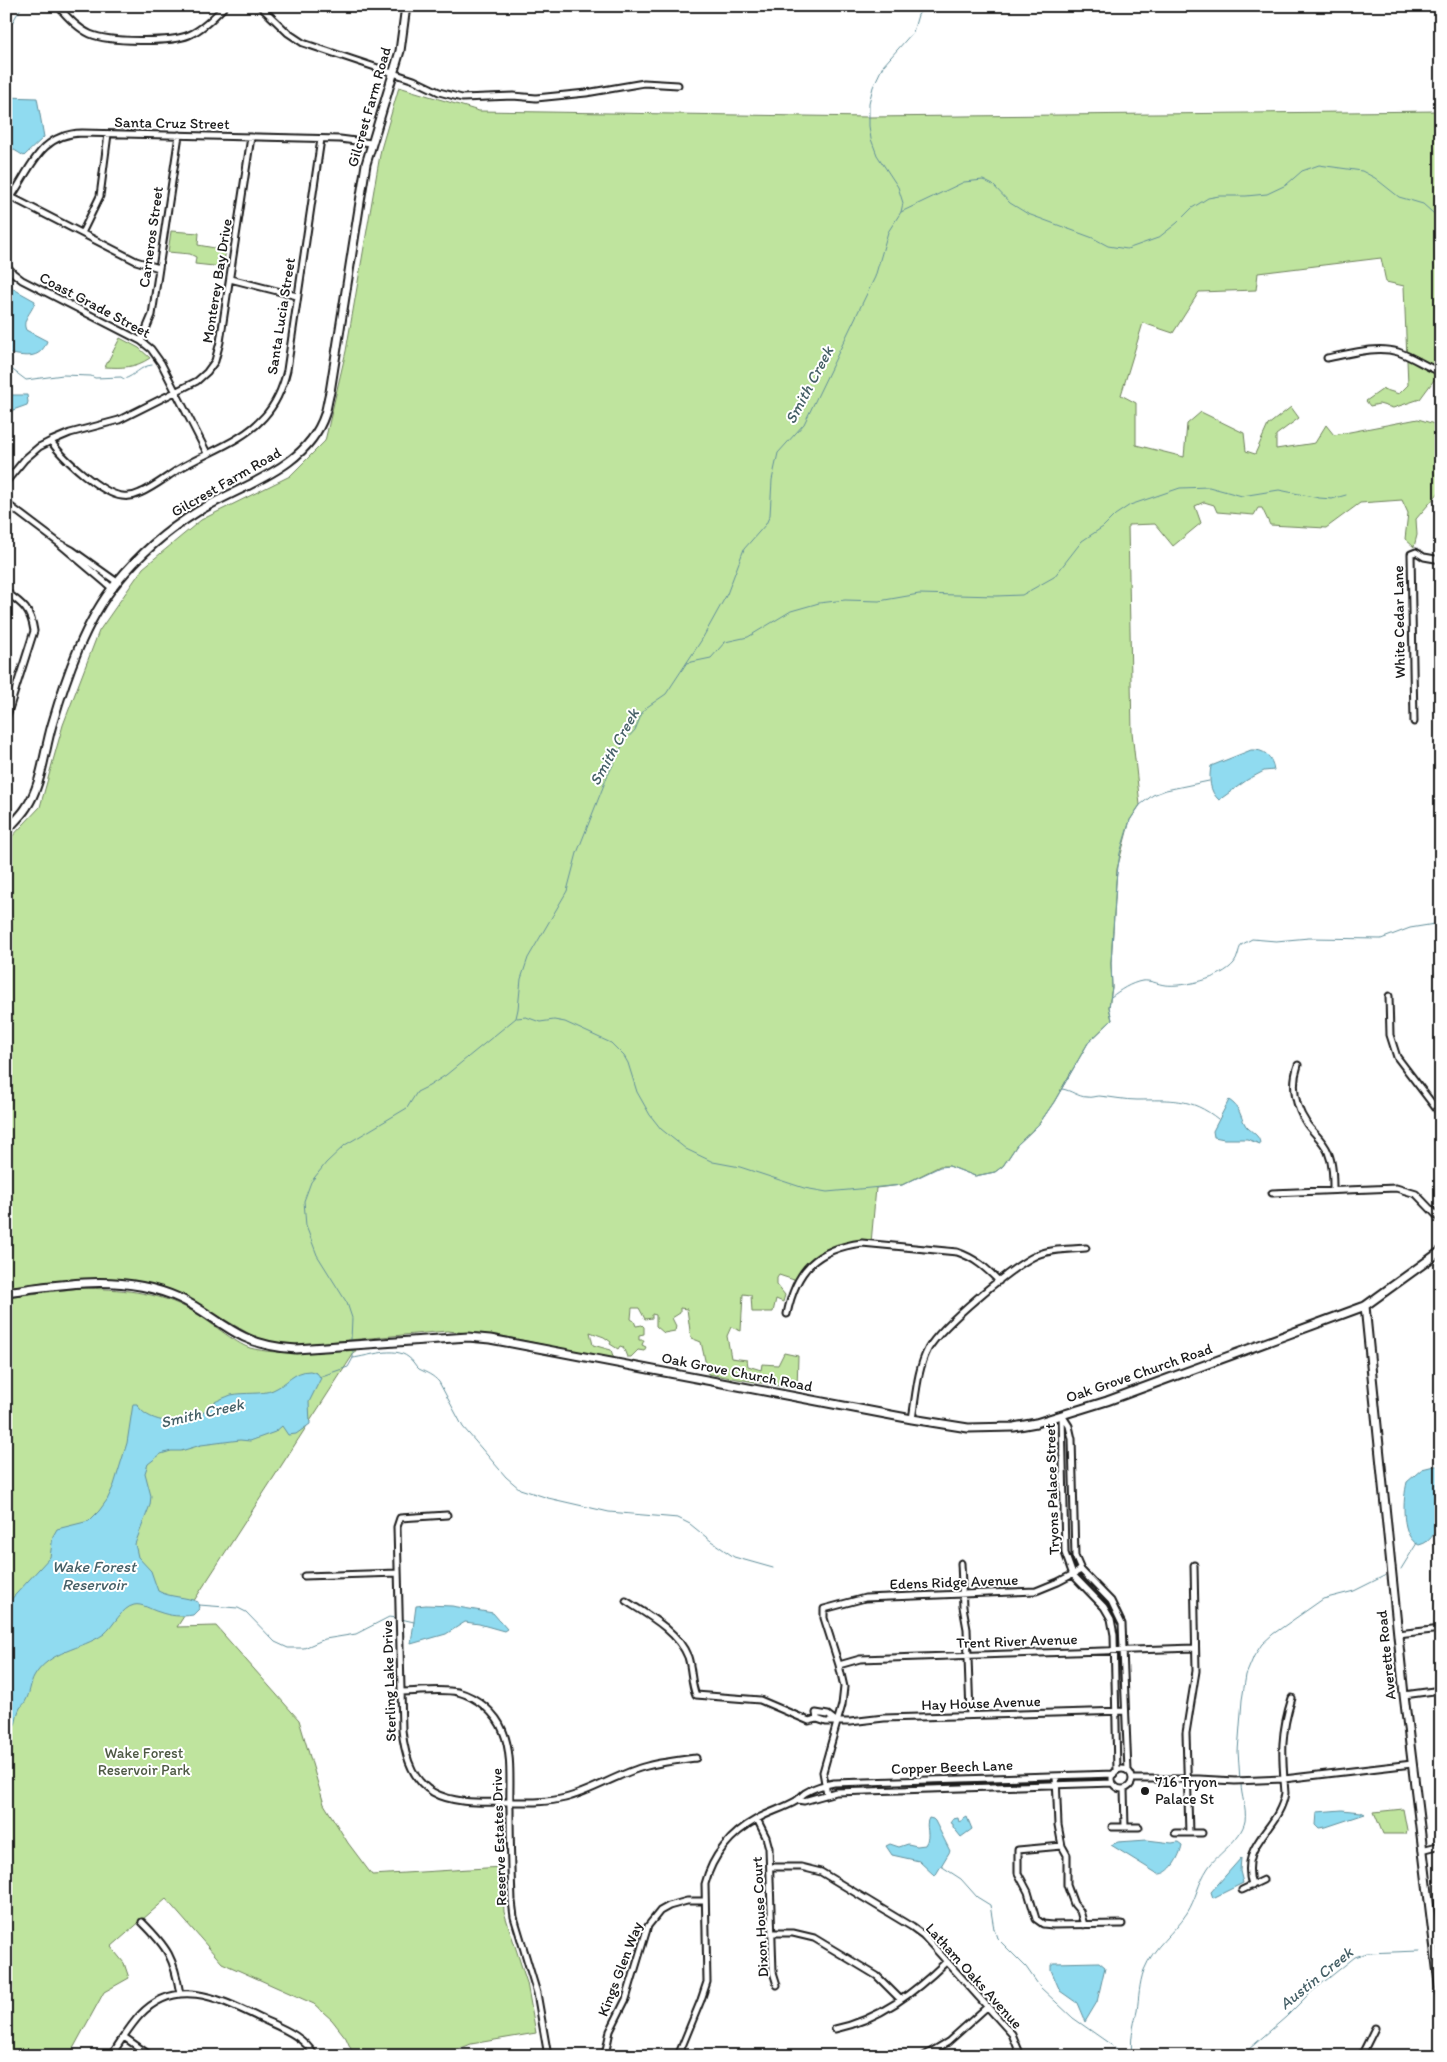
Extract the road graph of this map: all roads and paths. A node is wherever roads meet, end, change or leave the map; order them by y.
1 (58, 6) edge
2 (225, 6) edge
3 (260, 6) edge
4 (406, 6) edge
5 (393, 72) junction
6 (678, 84) dead end
7 (108, 134) junction
8 (179, 135) junction
9 (250, 137) junction
10 (321, 138) junction
11 (370, 143) junction
12 (11, 197) junction
13 (6, 204) edge
14 (82, 233) junction
15 (6, 265) edge
16 (159, 268) junction
17 (230, 279) junction
18 (297, 296) junction
19 (141, 341) junction
20 (1327, 358) dead end
21 (1441, 372) edge
22 (176, 391) junction
23 (51, 441) junction
24 (207, 453) junction
25 (6, 482) edge
26 (6, 504) edge
27 (59, 543) junction
28 (1441, 560) edge
29 (117, 582) junction
30 (113, 589) junction
31 (6, 592) edge
32 (8, 704) edge
33 (6, 719) edge
34 (1414, 722) dead end
35 (6, 831) edge
36 (1389, 996) dead end
37 (1298, 1065) dead end
38 (1441, 1115) edge
39 (1333, 1190) junction
40 (1272, 1193) dead end
41 (1441, 1220) edge
42 (1086, 1248) dead end
43 (1441, 1251) edge
44 (999, 1281) junction
45 (6, 1292) edge
46 (1365, 1306) junction
47 (787, 1314) dead end
48 (1062, 1415) junction
49 (912, 1420) junction
50 (1064, 1491) junction
51 (1072, 1491) junction
52 (447, 1514) dead end
53 (961, 1563) dead end
54 (1194, 1565) dead end
55 (1081, 1570) junction
56 (398, 1573) junction
57 (1073, 1575) junction
58 (304, 1576) dead end
59 (963, 1594) junction
60 (626, 1601) dead end
61 (1441, 1628) edge
62 (1398, 1634) junction
63 (1196, 1648) junction
64 (1124, 1649) junction
65 (1115, 1650) junction
66 (968, 1655) junction
67 (839, 1665) junction
68 (1441, 1690) edge
69 (401, 1692) junction
70 (1404, 1695) junction
71 (1292, 1698) dead end
72 (1116, 1711) junction
73 (1125, 1711) junction
74 (970, 1715) junction
75 (837, 1722) junction
76 (696, 1758) dead end
77 (1412, 1764) junction
78 (1128, 1771) junction
79 (1115, 1773) junction
80 (1056, 1776) junction
81 (1132, 1779) junction
82 (1188, 1779) junction
83 (1284, 1779) junction
84 (1113, 1783) junction
85 (1056, 1784) junction
86 (825, 1785) junction
87 (1124, 1789) junction
88 (828, 1794) junction
89 (797, 1800) junction
90 (510, 1802) junction
91 (757, 1819) junction
92 (1112, 1827) dead end
93 (1125, 1827) junction
94 (1139, 1827) dead end
95 (1175, 1833) dead end
96 (1189, 1833) junction
97 (1202, 1833) dead end
98 (1441, 1845) edge
99 (1062, 1846) junction
100 (1422, 1850) junction
101 (770, 1867) junction
102 (1263, 1880) dead end
103 (1252, 1886) junction
104 (1242, 1890) dead end
105 (704, 1901) junction
106 (142, 1922) dead end
107 (1122, 1924) dead end
108 (1084, 1925) junction
109 (773, 1933) junction
110 (1438, 1961) edge
111 (946, 1962) junction
112 (777, 1985) dead end
113 (180, 1994) junction
114 (900, 1999) junction
115 (1441, 2000) edge
116 (987, 2007) junction
117 (1375, 2028) dead end
118 (835, 2029) dead end
119 (124, 2037) junction
120 (1019, 2051) dead end
121 (605, 2055) edge
122 (111, 2056) edge
123 (151, 2056) edge
124 (315, 2056) edge
125 (548, 2056) edge
126 (678, 2056) edge
127 (924, 2056) edge
128 (1362, 2056) edge

1 - 2 street
3 - 5 street
4 - 5 main road, Gilcrest Farm Road
5 - 6 street
5 - 11 main road, Gilcrest Farm Road
7 - 8 street, Santa Cruz Street
7 - 12 street, Santa Cruz Street
7 - 14 street
8 - 9 street, Santa Cruz Street
8 - 16 street, Carneros Street
9 - 10 street, Santa Cruz Street
9 - 17 street, Monterey Bay Drive
10 - 11 street, Santa Cruz Street
10 - 18 street, Santa Lucia Street
11 - 29 main road, Gilcrest Farm Road
12 - 13 street, Santa Cruz Street
12 - 14 street
14 - 16 street
15 - 19 street, Coast Grade Street
16 - 19 street, Carneros Street
17 - 18 street
17 - 22 street, Monterey Bay Drive
18 - 24 street, Santa Lucia Street
19 - 22 street, Coast Grade Street
20 - 21 street
22 - 23 street, Monterey Bay Drive
22 - 24 street, Coast Grade Street
23 - 24 street, Santa Lucia Street
23 - 25 street, Monterey Bay Drive
26 - 27 street
27 - 29 street
27 - 30 street
28 - 34 street, White Cedar Lane
29 - 30 main road, Gilcrest Farm Road
30 - 35 main road, Gilcrest Farm Road
31 - 32 street
32 - 33 street
36 - 38 street
37 - 39 street
39 - 40 street
39 - 41 street
42 - 44 street
43 - 46 main road, Oak Grove Church Road
44 - 47 street
44 - 49 street
45 - 49 main road, Oak Grove Church Road
46 - 48 main road, Oak Grove Church Road
46 - 62 main road, Averette Road
48 - 49 main road, Oak Grove Church Road
48 - 50 street, Tryons Palace Street
48 - 51 street, Tryons Palace Street
50 - 51 street
50 - 57 street, Tryons Palace Street
51 - 55 street, Tryons Palace Street
52 - 56 street, Sterling Lake Drive
53 - 59 street
54 - 63 street
55 - 57 street, Edens Ridge Avenue
55 - 64 street, Tryons Palace Street
56 - 58 street
56 - 69 street, Sterling Lake Drive
57 - 59 street, Edens Ridge Avenue
57 - 65 street, Tryons Palace Street
59 - 66 street
59 - 67 street, Edens Ridge Avenue
60 - 75 street, Hay House Avenue
61 - 62 street
62 - 70 main road, Averette Road
63 - 64 street, Trent River Avenue
63 - 82 street
64 - 65 street, Trent River Avenue
64 - 73 street, Tryons Palace Street
65 - 66 street, Trent River Avenue
65 - 72 street, Tryons Palace Street
66 - 67 street, Trent River Avenue
66 - 74 street
67 - 75 street
68 - 70 street
69 - 90 street, Sterling Lake Drive
69 - 90 street, Reserve Estates Drive
70 - 77 main road, Averette Road
71 - 83 street
72 - 73 street, Hay House Avenue
72 - 74 street, Hay House Avenue
72 - 79 street, Tryons Palace Street
73 - 78 street, Tryons Palace Street
74 - 75 street, Hay House Avenue
75 - 86 street
76 - 90 street, Sterling Lake Drive
77 - 83 street
77 - 100 main road, Averette Road
78 - 79 street
78 - 81 street
79 - 80 street, Copper Beech Lane
79 - 84 street
80 - 85 street
80 - 86 street, Copper Beech Lane
81 - 82 street
81 - 87 street
82 - 83 street
82 - 96 street
83 - 103 street
84 - 85 street, Copper Beech Lane
84 - 87 street
85 - 88 street, Copper Beech Lane
85 - 99 street
86 - 88 street
86 - 89 street, Copper Beech Lane
87 - 93 street
88 - 89 street, Copper Beech Lane
89 - 91 street, Copper Beech Lane
90 - 125 street, Reserve Estates Drive
91 - 101 street, Dixon House Court
91 - 105 street, Copper Beech Lane
92 - 93 street
93 - 94 street
95 - 96 street
96 - 97 street
98 - 100 street
99 - 108 street
99 - 108 street
100 - 110 main road, Averette Road
101 - 109 street, Dixon House Court
101 - 111 street, Latham Oaks Avenue
102 - 103 street
103 - 104 street
105 - 121 street, Kings Glen Way
105 - 126 street, Copper Beech Lane
106 - 113 street
107 - 108 street
109 - 112 street, Dixon House Court
109 - 114 street
110 - 115 main road, Averette Road
111 - 114 street
111 - 116 street, Latham Oaks Avenue
113 - 119 street
113 - 124 street
114 - 118 street
116 - 120 street, Latham Oaks Avenue
116 - 127 street
117 - 128 street
119 - 122 street
119 - 123 street

